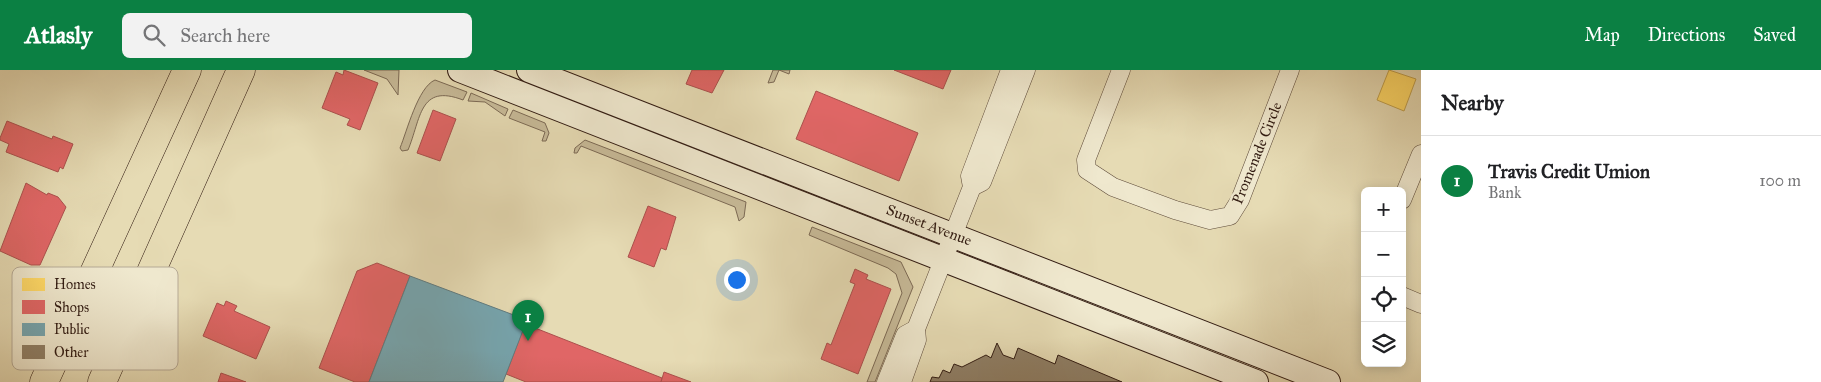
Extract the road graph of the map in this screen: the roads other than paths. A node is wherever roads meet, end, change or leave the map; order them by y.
1 (187, 70) edge
2 (241, 70) edge
3 (460, 70) edge
4 (529, 70) edge
5 (1010, 70) edge
6 (1026, 70) edge
7 (1121, 70) edge
8 (1290, 70) edge
9 (1421, 154) edge
10 (972, 187) junction
11 (1406, 190) edge
12 (952, 234) junction
13 (943, 260) junction
14 (97, 267) edge
15 (153, 267) edge
16 (1406, 298) edge
17 (1421, 304) edge
18 (916, 329) junction
19 (50, 370) edge
20 (107, 370) edge
21 (44, 382) edge
22 (102, 382) edge
23 (886, 382) edge
24 (902, 382) edge
25 (1256, 382) edge
26 (1328, 382) edge

1 - 14 highway
2 - 15 highway
3 - 13 main road, Sunset Avenue
4 - 12 main road, Sunset Avenue
5 - 10 street
6 - 10 street
7 - 8 street, Promenade Circle
9 - 11 street
10 - 12 street
12 - 13 street
12 - 26 main road, Sunset Avenue
13 - 18 street
13 - 25 main road, Sunset Avenue
16 - 17 street
18 - 23 street
18 - 24 street
19 - 21 highway
20 - 22 highway

